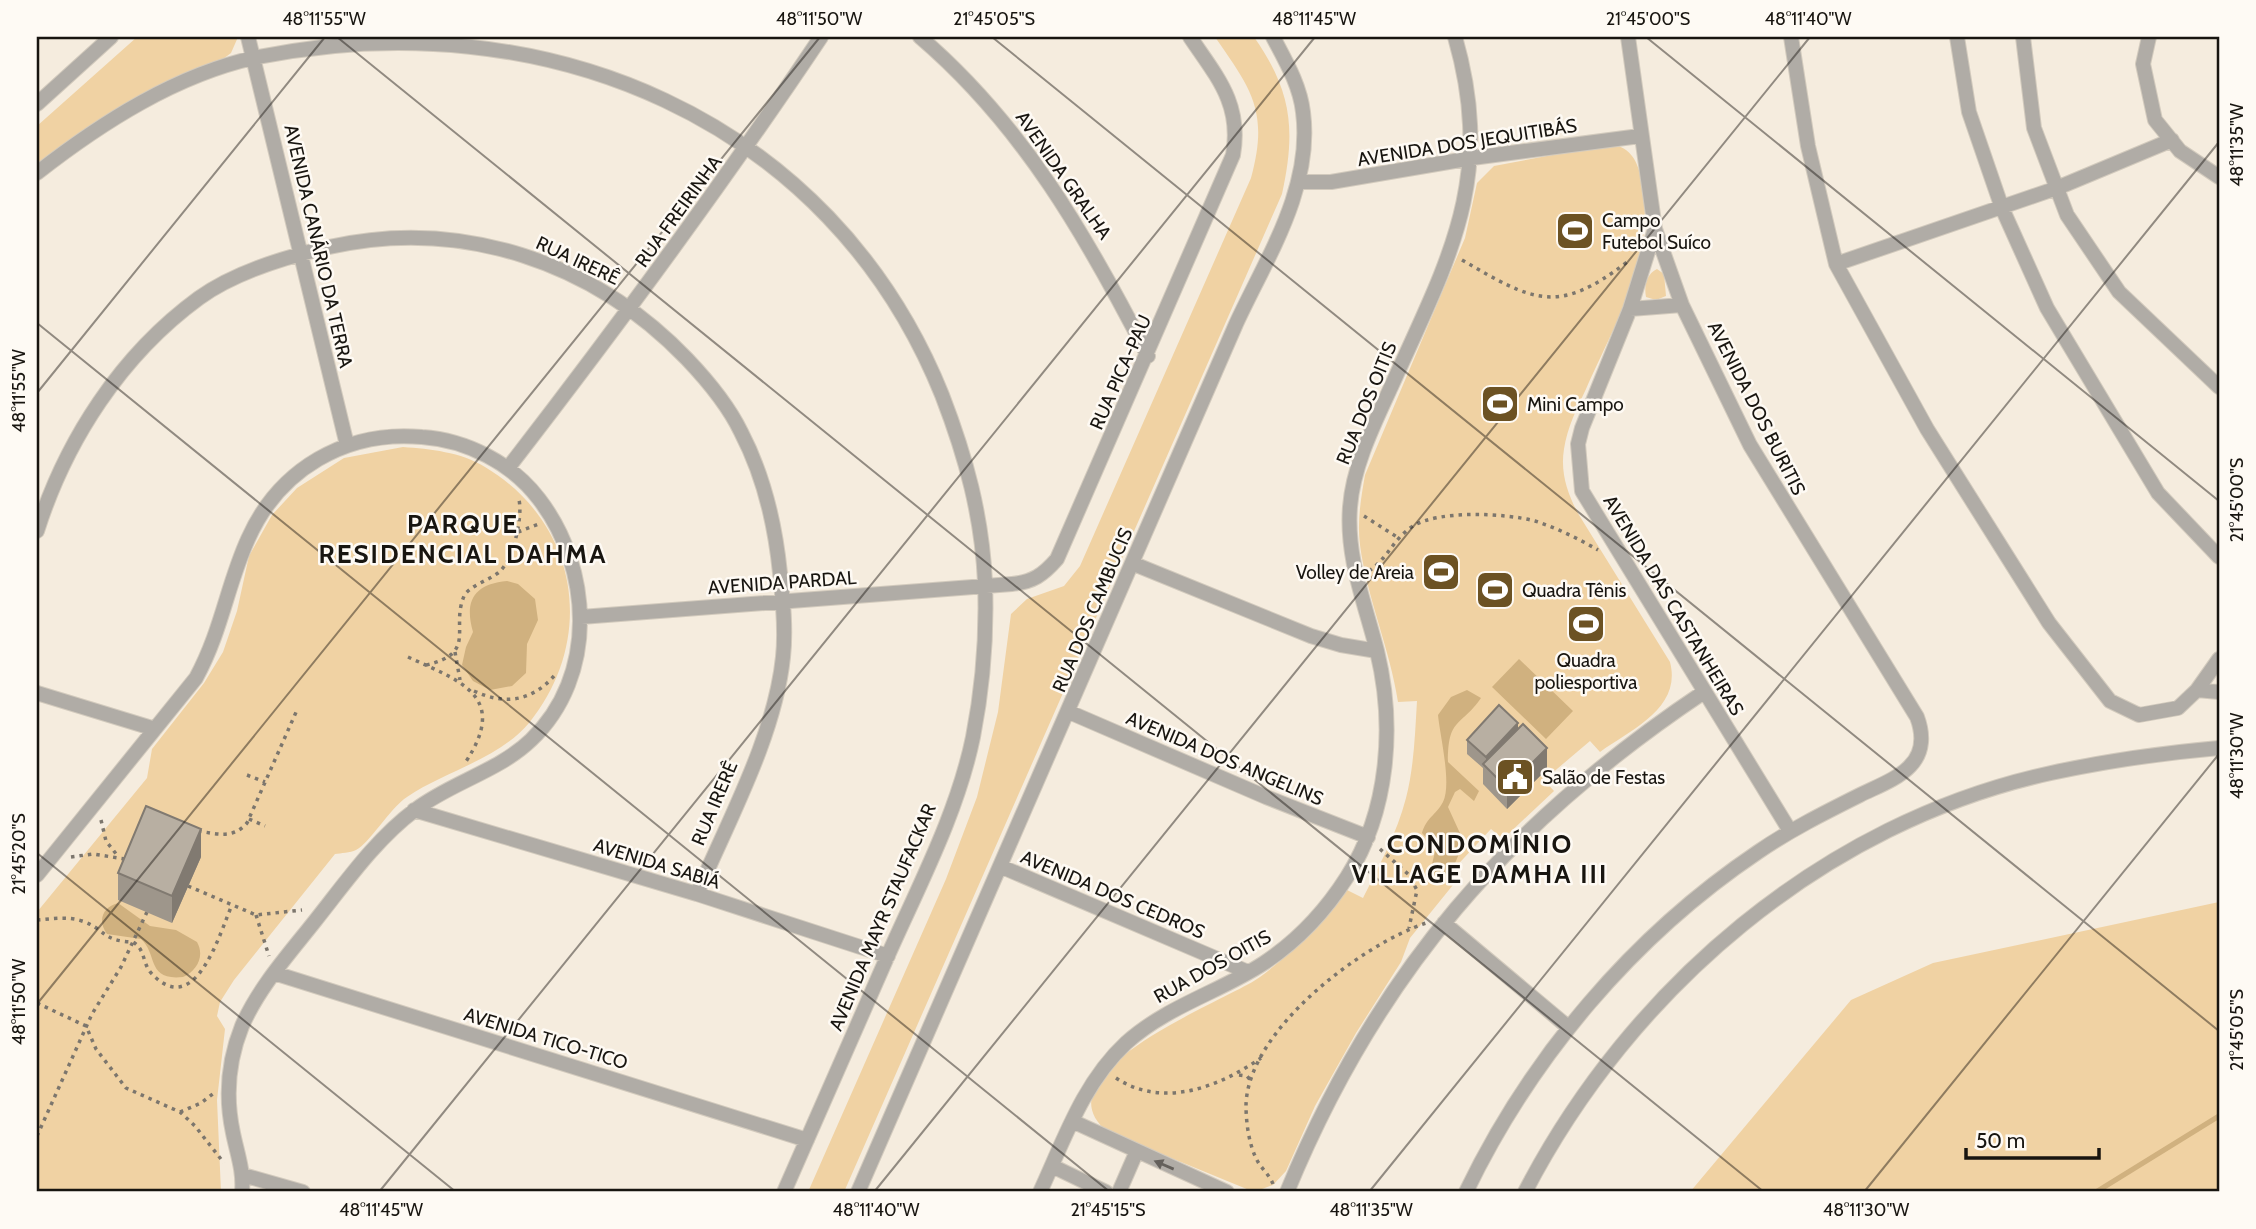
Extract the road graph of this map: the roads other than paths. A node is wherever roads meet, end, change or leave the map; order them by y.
1 (111, 37) edge
2 (248, 37) edge
3 (821, 37) edge
4 (920, 37) edge
5 (1190, 37) edge
6 (1273, 37) edge
7 (1455, 37) edge
8 (1628, 37) edge
9 (1791, 37) edge
10 (1957, 37) edge
11 (2023, 37) edge
12 (2149, 37) edge
13 (255, 57) junction
14 (37, 104) edge
15 (1640, 136) junction
16 (2172, 141) junction
17 (748, 147) junction
18 (1472, 158) junction
19 (37, 173) edge
20 (2219, 177) edge
21 (1299, 182) junction
22 (2057, 188) junction
23 (2002, 208) junction
24 (1655, 229) junction
25 (301, 253) junction
26 (1836, 264) junction
27 (1682, 305) junction
28 (632, 308) junction
29 (1630, 309) junction
30 (1148, 356) junction
31 (2219, 387) edge
32 (346, 444) junction
33 (508, 468) junction
34 (43, 488) edge
35 (37, 531) edge
36 (2219, 557) edge
37 (1133, 564) junction
38 (985, 586) junction
39 (783, 601) junction
40 (581, 617) junction
41 (1377, 651) junction
42 (2219, 659) edge
43 (2197, 690) junction
44 (37, 692) edge
45 (1704, 692) junction
46 (2219, 692) edge
47 (1069, 712) junction
48 (155, 729) junction
49 (2219, 748) edge
50 (414, 810) junction
51 (1790, 831) junction
52 (1368, 837) junction
53 (1002, 867) junction
54 (37, 875) edge
55 (696, 894) junction
56 (1444, 923) junction
57 (888, 956) junction
58 (1248, 972) junction
59 (274, 973) junction
60 (1568, 1027) junction
61 (1072, 1121) junction
62 (807, 1140) junction
63 (1136, 1153) junction
64 (1052, 1166) junction
65 (243, 1175) junction
66 (1205, 1188) edge
67 (242, 1192) edge
68 (303, 1192) edge
69 (784, 1192) edge
70 (858, 1192) edge
71 (1040, 1192) edge
72 (1106, 1192) edge
73 (1119, 1192) edge
74 (1227, 1192) edge
75 (1287, 1192) edge
76 (1466, 1192) edge
77 (1525, 1192) edge

1 - 14 street
2 - 13 street, AVENIDA CANÁRIO DA TERRA
3 - 17 street, RUA FREIRINHA
4 - 30 street, AVENIDA GRALHA
5 - 30 street, RUA PICA-PAU
6 - 21 street, RUA DOS CAMBUCIS
7 - 18 street, RUA DOS OITIS
8 - 15 street, AVENIDA DOS BURITIS
9 - 26 street
10 - 23 street
11 - 22 street
12 - 16 street
13 - 17 street, AVENIDA MAYR STAUFACKAR
13 - 19 street, AVENIDA MAYR STAUFACKAR
13 - 25 street, AVENIDA CANÁRIO DA TERRA
15 - 18 street, AVENIDA DOS JEQUITIBÁS
15 - 24 street, AVENIDA DOS BURITIS
16 - 20 street
16 - 22 street
17 - 28 street, RUA FREIRINHA
17 - 38 street, AVENIDA MAYR STAUFACKAR
18 - 21 street, AVENIDA DOS JEQUITIBÁS
18 - 41 street, RUA DOS OITIS
21 - 37 street, RUA DOS CAMBUCIS
22 - 23 street
22 - 31 street
23 - 26 street
23 - 36 street
24 - 27 street, AVENIDA DOS BURITIS
24 - 29 street, AVENIDA DAS CASTANHEIRAS
25 - 28 street, RUA IRERÊ
25 - 32 street, AVENIDA CANÁRIO DA TERRA
25 - 34 street, RUA IRERÊ
26 - 43 street
27 - 29 street
27 - 51 street, AVENIDA DOS BURITIS
28 - 33 street, RUA FREIRINHA
28 - 39 street, RUA IRERÊ
29 - 45 street, AVENIDA DAS CASTANHEIRAS
30 - 38 street, RUA PICA-PAU
32 - 33 street
32 - 48 street
33 - 40 street
34 - 35 street, RUA IRERÊ
37 - 41 street
37 - 47 street, RUA DOS CAMBUCIS
38 - 39 street, AVENIDA PARDAL
38 - 57 street, AVENIDA MAYR STAUFACKAR
39 - 40 street, AVENIDA PARDAL
39 - 55 street, RUA IRERÊ
40 - 50 street
41 - 52 street, RUA DOS OITIS
42 - 43 street
43 - 46 street
44 - 48 street
45 - 51 street, AVENIDA DAS CASTANHEIRAS
45 - 56 street
47 - 52 street, AVENIDA DOS ANGELINS
47 - 53 street, RUA DOS CAMBUCIS
48 - 54 street
49 - 77 street
50 - 55 street, AVENIDA SABIÁ
50 - 59 street
51 - 60 street
52 - 58 street, RUA DOS OITIS
53 - 58 street, AVENIDA DOS CEDROS
53 - 70 street, RUA DOS CAMBUCIS
55 - 57 street, AVENIDA SABIÁ
56 - 60 street
56 - 75 street
57 - 62 street, AVENIDA MAYR STAUFACKAR
58 - 61 street, RUA DOS OITIS
59 - 62 street, AVENIDA TICO-TICO
59 - 65 street
60 - 76 street
61 - 63 street
61 - 64 street, RUA DOS OITIS
62 - 69 street, AVENIDA MAYR STAUFACKAR
66 -> 63 street
63 - 73 street
64 - 71 street, RUA DOS OITIS
64 - 72 street
65 - 67 street
65 - 68 street
66 - 74 street

